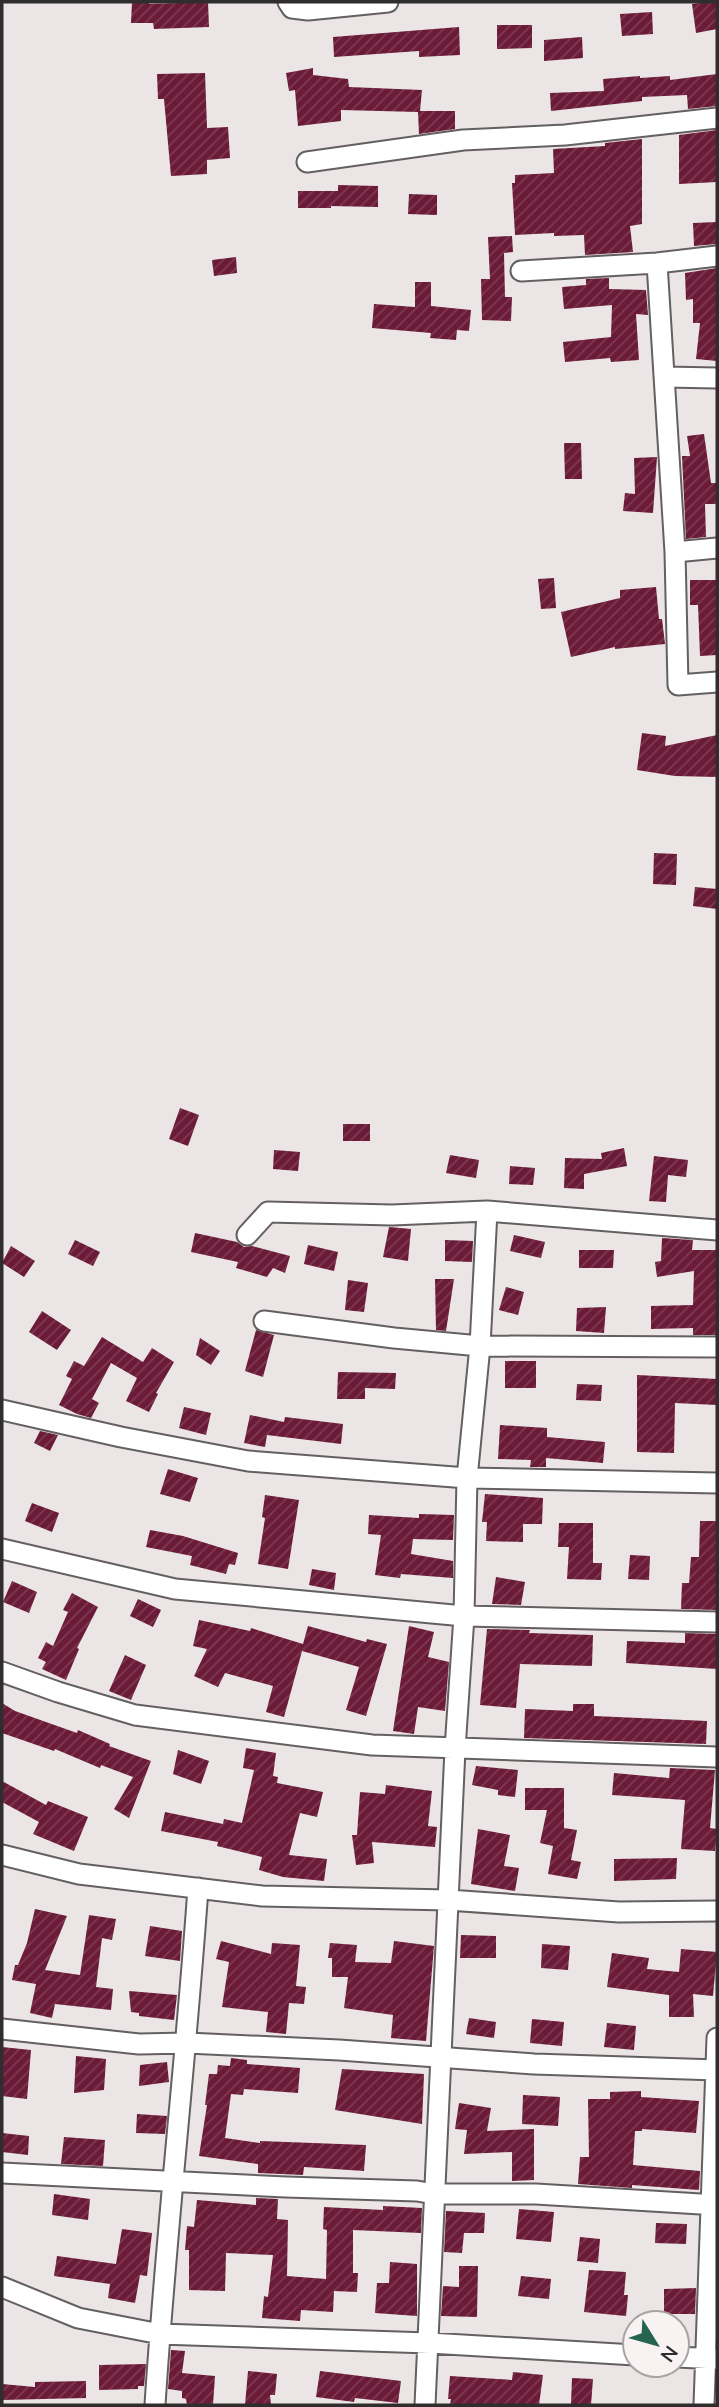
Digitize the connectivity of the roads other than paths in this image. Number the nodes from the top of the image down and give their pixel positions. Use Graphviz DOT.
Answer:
graph roads {
  1 [pos="288,2"];
  2 [pos="388,2"];
  3 [pos="717,118"];
  4 [pos="307,162"];
  5 [pos="717,256"];
  6 [pos="657,263"];
  7 [pos="521,271"];
  8 [pos="665,377"];
  9 [pos="717,378"];
  10 [pos="717,548"];
  11 [pos="675,552"];
  12 [pos="717,682"];
  13 [pos="487,1211"];
  14 [pos="717,1230"];
  15 [pos="247,1235"];
  16 [pos="264,1321"];
  17 [pos="480,1346"];
  18 [pos="717,1347"];
  19 [pos="2,1410"];
  20 [pos="467,1478"];
  21 [pos="717,1483"];
  22 [pos="2,1549"];
  23 [pos="464,1616"];
  24 [pos="717,1622"];
  25 [pos="2,1672"];
  26 [pos="455,1749"];
  27 [pos="717,1757"];
  28 [pos="2,1855"];
  29 [pos="198,1888"];
  30 [pos="449,1900"];
  31 [pos="717,1911"];
  32 [pos="2,2029"];
  33 [pos="717,2038"];
  34 [pos="187,2043"];
  35 [pos="440,2059"];
  36 [pos="717,2070"];
  37 [pos="2,2173"];
  38 [pos="172,2182"];
  39 [pos="434,2194"];
  40 [pos="714,2205"];
  41 [pos="2,2287"];
  42 [pos="160,2334"];
  43 [pos="429,2343"];
  44 [pos="621,2354"];
  45 [pos="691,2358"];
  46 [pos="711,2359"];
  47 [pos="155,2405"];
  48 [pos="425,2405"];
  49 [pos="704,2405"];
  1 -- 2 [label="street"];
  3 -- 4 [label="street"];
  5 -- 6 [label="street"];
  6 -- 7 [label="street"];
  6 -- 8 [label="street"];
  8 -- 9 [label="street"];
  8 -- 11 [label="street"];
  10 -- 11 [label="street"];
  11 -- 12 [label="street"];
  13 -- 14 [label="street"];
  13 -- 15 [label="street"];
  13 -- 17 [label="street"];
  16 -- 17 [label="street"];
  17 -- 18 [label="street"];
  17 -- 20 [label="street"];
  19 -- 20 [label="street"];
  20 -- 21 [label="street"];
  20 -- 23 [label="street"];
  22 -- 23 [label="street"];
  23 -- 24 [label="street"];
  23 -- 26 [label="street"];
  25 -- 26 [label="street"];
  26 -- 27 [label="street"];
  26 -- 30 [label="street"];
  28 -- 29 [label="street"];
  29 -- 30 [label="street"];
  29 -- 34 [label="street"];
  30 -- 31 [label="street"];
  30 -- 35 [label="street"];
  32 -- 34 [label="street"];
  33 -- 36 [label="street"];
  34 -- 35 [label="street"];
  34 -- 38 [label="street"];
  35 -- 36 [label="street"];
  35 -- 39 [label="street"];
  36 -- 40 [label="street"];
  37 -- 38 [label="street"];
  38 -- 39 [label="street"];
  38 -- 42 [label="street"];
  39 -- 40 [label="street"];
  39 -- 43 [label="street"];
  40 -- 46 [label="street"];
  41 -- 42 [label="street"];
  42 -- 43 [label="street"];
  42 -- 47 [label="street"];
  43 -- 44 [label="street"];
  43 -- 48 [label="street"];
  45 -- 46 [label="street"];
  46 -- 49 [label="street"];
}
